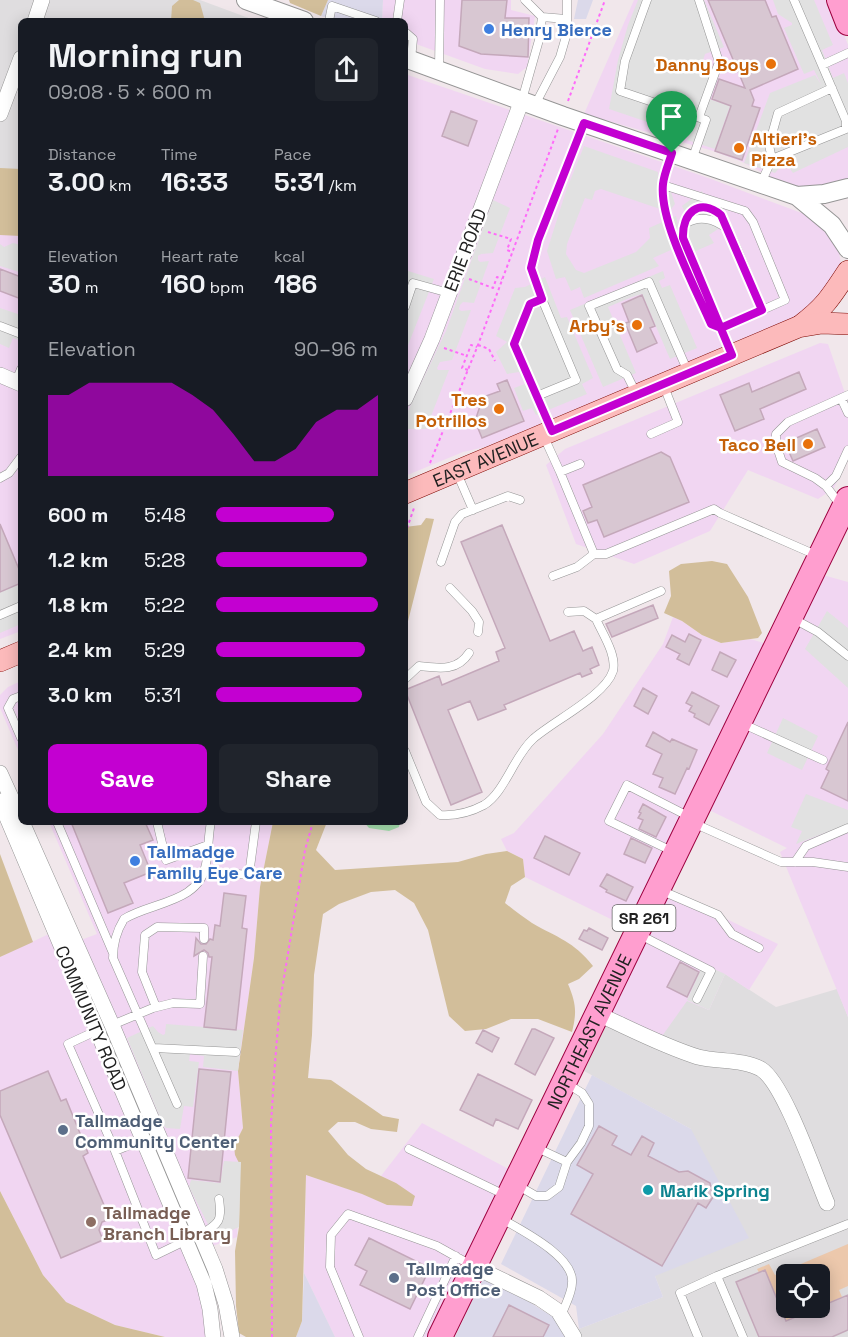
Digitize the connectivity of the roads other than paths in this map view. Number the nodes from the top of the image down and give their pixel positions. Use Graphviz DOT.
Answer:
graph roads {
  1 [pos="42,0"];
  2 [pos="246,0"];
  3 [pos="399,0"];
  4 [pos="440,0"];
  5 [pos="525,0"];
  6 [pos="567,0"];
  7 [pos="647,0"];
  8 [pos="699,0"];
  9 [pos="794,0"];
  10 [pos="334,3"];
  11 [pos="542,17"];
  12 [pos="36,18"];
  13 [pos="296,18"];
  14 [pos="330,18"];
  15 [pos="369,18"];
  16 [pos="397,18"];
  17 [pos="566,19"];
  18 [pos="408,35"];
  19 [pos="848,53"];
  20 [pos="408,59"];
  21 [pos="18,64"];
  22 [pos="822,65"];
  23 [pos="439,70"];
  24 [pos="832,88"];
  25 [pos="4,91"];
  26 [pos="528,103"];
  27 [pos="0,114"];
  28 [pos="699,117"];
  29 [pos="584,123"];
  30 [pos="672,153"];
  31 [pos="772,159"];
  32 [pos="692,160"];
  33 [pos="760,184"];
  34 [pos="663,185"];
  35 [pos="848,188"];
  36 [pos="797,196"];
  37 [pos="848,249"];
  38 [pos="848,271"];
  39 [pos="449,293"];
  40 [pos="408,298"];
  41 [pos="542,299"];
  42 [pos="762,310"];
  43 [pos="848,324"];
  44 [pos="0,326"];
  45 [pos="798,327"];
  46 [pos="721,328"];
  47 [pos="18,333"];
  48 [pos="732,355"];
  49 [pos="688,373"];
  50 [pos="0,375"];
  51 [pos="410,377"];
  52 [pos="18,378"];
  53 [pos="663,384"];
  54 [pos="637,395"];
  55 [pos="537,396"];
  56 [pos="845,397"];
  57 [pos="848,413"];
  58 [pos="548,433"];
  59 [pos="651,434"];
  60 [pos="848,450"];
  61 [pos="18,461"];
  62 [pos="580,464"];
  63 [pos="456,471"];
  64 [pos="560,472"];
  65 [pos="0,478"];
  66 [pos="826,486"];
  67 [pos="413,490"];
  68 [pos="520,500"];
  69 [pos="846,504"];
  70 [pos="472,510"];
  71 [pos="594,554"];
  72 [pos="820,557"];
  73 [pos="441,562"];
  74 [pos="553,576"];
  75 [pos="450,588"];
  76 [pos="661,591"];
  77 [pos="18,607"];
  78 [pos="568,612"];
  79 [pos="0,615"];
  80 [pos="791,617"];
  81 [pos="596,619"];
  82 [pos="478,632"];
  83 [pos="18,653"];
  84 [pos="469,653"];
  85 [pos="848,656"];
  86 [pos="0,661"];
  87 [pos="408,676"];
  88 [pos="18,697"];
  89 [pos="740,722"];
  90 [pos="18,731"];
  91 [pos="408,758"];
  92 [pos="823,760"];
  93 [pos="0,773"];
  94 [pos="0,801"];
  95 [pos="18,812"];
  96 [pos="691,822"];
  97 [pos="24,825"];
  98 [pos="58,825"];
  99 [pos="158,825"];
  100 [pos="210,825"];
  101 [pos="256,825"];
  102 [pos="848,828"];
  103 [pos="208,845"];
  104 [pos="676,853"];
  105 [pos="795,862"];
  106 [pos="848,867"];
  107 [pos="204,871"];
  108 [pos="658,889"];
  109 [pos="637,933"];
  110 [pos="204,939"];
  111 [pos="759,948"];
  112 [pos="113,954"];
  113 [pos="203,956"];
  114 [pos="697,999"];
  115 [pos="156,1007"];
  116 [pos="598,1014"];
  117 [pos="138,1015"];
  118 [pos="112,1025"];
  119 [pos="96,1031"];
  120 [pos="154,1048"];
  121 [pos="236,1052"];
  122 [pos="564,1082"];
  123 [pos="177,1104"];
  124 [pos="157,1133"];
  125 [pos="142,1140"];
  126 [pos="534,1146"];
  127 [pos="409,1149"];
  128 [pos="115,1151"];
  129 [pos="567,1162"];
  130 [pos="219,1198"];
  131 [pos="508,1199"];
  132 [pos="827,1203"];
  133 [pos="848,1224"];
  134 [pos="200,1235"];
  135 [pos="185,1241"];
  136 [pos="465,1262"];
  137 [pos="717,1276"];
  138 [pos="561,1316"];
  139 [pos="213,1337"];
  140 [pos="232,1337"];
  141 [pos="359,1337"];
  142 [pos="418,1337"];
  143 [pos="441,1337"];
  144 [pos="574,1337"];
  145 [pos="698,1337"];
  146 [pos="743,1337"];
  1 -- 12 [label="street"];
  2 -- 13 [label="street"];
  3 -- 16 [label="lane"];
  4 -- 23 [label="lane"];
  5 -- 11 [label="lane"];
  6 -- 17 [label="lane"];
  7 -- 28 [label="lane"];
  8 -- 28 [label="lane"];
  9 -- 22 [label="lane"];
  10 -- 14 [label="lane"];
  10 -- 15 [label="lane"];
  11 -- 17 [label="lane"];
  11 -- 26 [label="lane"];
  17 -- 26 [label="lane"];
  18 -- 20 [label="lane"];
  19 -- 22 [label="lane"];
  20 -- 23 [label="street"];
  21 -- 25 [label="street"];
  22 -- 24 [label="lane"];
  23 -- 26 [label="street"];
  24 -- 31 [label="lane"];
  24 -- 31 [label="lane"];
  25 -- 27 [label="street"];
  26 -- 29 [label="street"];
  26 -- 39 [label="street, ERIE ROAD"];
  28 -- 32 [label="lane"];
  29 -- 30 [label="street"];
  29 -- 41 [label="lane"];
  30 -- 32 [label="street"];
  30 -- 34 [label="lane"];
  31 -- 33 [label="lane"];
  32 -- 33 [label="street"];
  33 -- 36 [label="street"];
  34 -- 42 [label="lane"];
  34 -- 46 [label="lane"];
  35 -- 36 [label="street"];
  36 -- 37 [label="street"];
  38 -- 45 [label="main road, EAST AVENUE"];
  39 -- 40 [label="lane"];
  39 -- 51 [label="street, ERIE ROAD"];
  41 -- 55 [label="lane"];
  41 -- 55 [label="lane"];
  42 -- 46 [label="lane"];
  42 -- 46 [label="lane"];
  43 -- 45 [label="main road, EAST AVENUE"];
  44 -- 47 [label="lane"];
  45 -- 48 [label="main road, EAST AVENUE"];
  46 -- 48 [label="lane"];
  48 -- 49 [label="main road, EAST AVENUE"];
  49 -- 53 [label="main road, EAST AVENUE"];
  49 -- 54 [label="lane"];
  50 -- 52 [label="street"];
  53 -- 54 [label="main road, EAST AVENUE"];
  53 -- 59 [label="lane"];
  54 -- 58 [label="main road, EAST AVENUE"];
  55 -- 58 [label="lane"];
  56 -- 57 [label="lane"];
  56 -- 66 [label="lane"];
  58 -- 63 [label="main road, EAST AVENUE"];
  58 -- 64 [label="lane"];
  60 -- 66 [label="lane"];
  61 -- 65 [label="lane"];
  62 -- 64 [label="lane"];
  63 -- 67 [label="main road, EAST AVENUE"];
  63 -- 70 [label="lane"];
  64 -- 71 [label="lane"];
  66 -- 69 [label="lane"];
  68 -- 70 [label="lane"];
  69 -- 72 [label="main road, NORTHEAST AVENUE / SR 261"];
  70 -- 73 [label="lane"];
  71 -- 72 [label="lane"];
  71 -- 74 [label="lane"];
  72 -- 80 [label="main road, NORTHEAST AVENUE / SR 261"];
  75 -- 82 [label="lane"];
  76 -- 81 [label="lane"];
  77 -- 79 [label="lane"];
  78 -- 81 [label="lane"];
  80 -- 85 [label="lane"];
  80 -- 89 [label="main road, NORTHEAST AVENUE / SR 261"];
  81 -- 91 [label="lane"];
  83 -- 86 [label="main road"];
  84 -- 87 [label="lane"];
  88 -- 90 [label="lane"];
  89 -- 92 [label="lane"];
  89 -- 96 [label="main road, NORTHEAST AVENUE / SR 261"];
  93 -- 95 [label="street, COMMUNITY ROAD"];
  94 -- 119 [label="street, COMMUNITY ROAD"];
  96 -- 104 [label="main road, NORTHEAST AVENUE / SR 261"];
  96 -- 104 [label="lane"];
  96 -- 105 [label="lane"];
  97 -- 118 [label="street, COMMUNITY ROAD"];
  98 -- 112 [label="lane"];
  99 -- 103 [label="lane"];
  100 -- 103 [label="lane"];
  101 -- 107 [label="lane"];
  102 -- 105 [label="lane"];
  103 -- 107 [label="lane"];
  104 -- 108 [label="main road, NORTHEAST AVENUE / SR 261"];
  105 -- 106 [label="lane"];
  107 -- 112 [label="lane"];
  108 -- 109 [label="main road, NORTHEAST AVENUE / SR 261"];
  108 -- 111 [label="lane"];
  109 -- 114 [label="lane"];
  109 -- 116 [label="main road, NORTHEAST AVENUE / SR 261"];
  110 -- 115 [label="lane"];
  112 -- 117 [label="lane"];
  113 -- 115 [label="lane"];
  115 -- 117 [label="lane"];
  116 -- 122 [label="main road, NORTHEAST AVENUE / SR 261"];
  116 -- 132 [label="street"];
  117 -- 118 [label="lane"];
  117 -- 120 [label="lane"];
  118 -- 119 [label="street"];
  118 -- 124 [label="street, COMMUNITY ROAD"];
  119 -- 125 [label="street, COMMUNITY ROAD"];
  119 -- 128 [label="lane"];
  120 -- 121 [label="lane"];
  120 -- 123 [label="lane"];
  122 -- 126 [label="main road, NORTHEAST AVENUE / SR 261"];
  122 -- 129 [label="lane"];
  124 -- 125 [label="lane"];
  124 -- 134 [label="street, COMMUNITY ROAD"];
  125 -- 128 [label="lane"];
  125 -- 135 [label="street, COMMUNITY ROAD"];
  126 -- 129 [label="lane"];
  126 -- 131 [label="main road, NORTHEAST AVENUE / SR 261"];
  127 -- 131 [label="lane"];
  128 -- 135 [label="lane"];
  129 -- 131 [label="lane"];
  130 -- 134 [label="lane"];
  131 -- 136 [label="main road, NORTHEAST AVENUE / SR 261"];
  131 -- 138 [label="lane"];
  133 -- 137 [label="lane"];
  134 -- 135 [label="street"];
  134 -- 140 [label="street, COMMUNITY ROAD"];
  135 -- 139 [label="street, COMMUNITY ROAD"];
  136 -- 138 [label="street"];
  136 -- 141 [label="lane"];
  136 -- 142 [label="lane"];
  136 -- 143 [label="main road, NORTHEAST AVENUE / SR 261"];
  137 -- 145 [label="lane"];
  137 -- 146 [label="lane"];
  138 -- 144 [label="street"];
}
